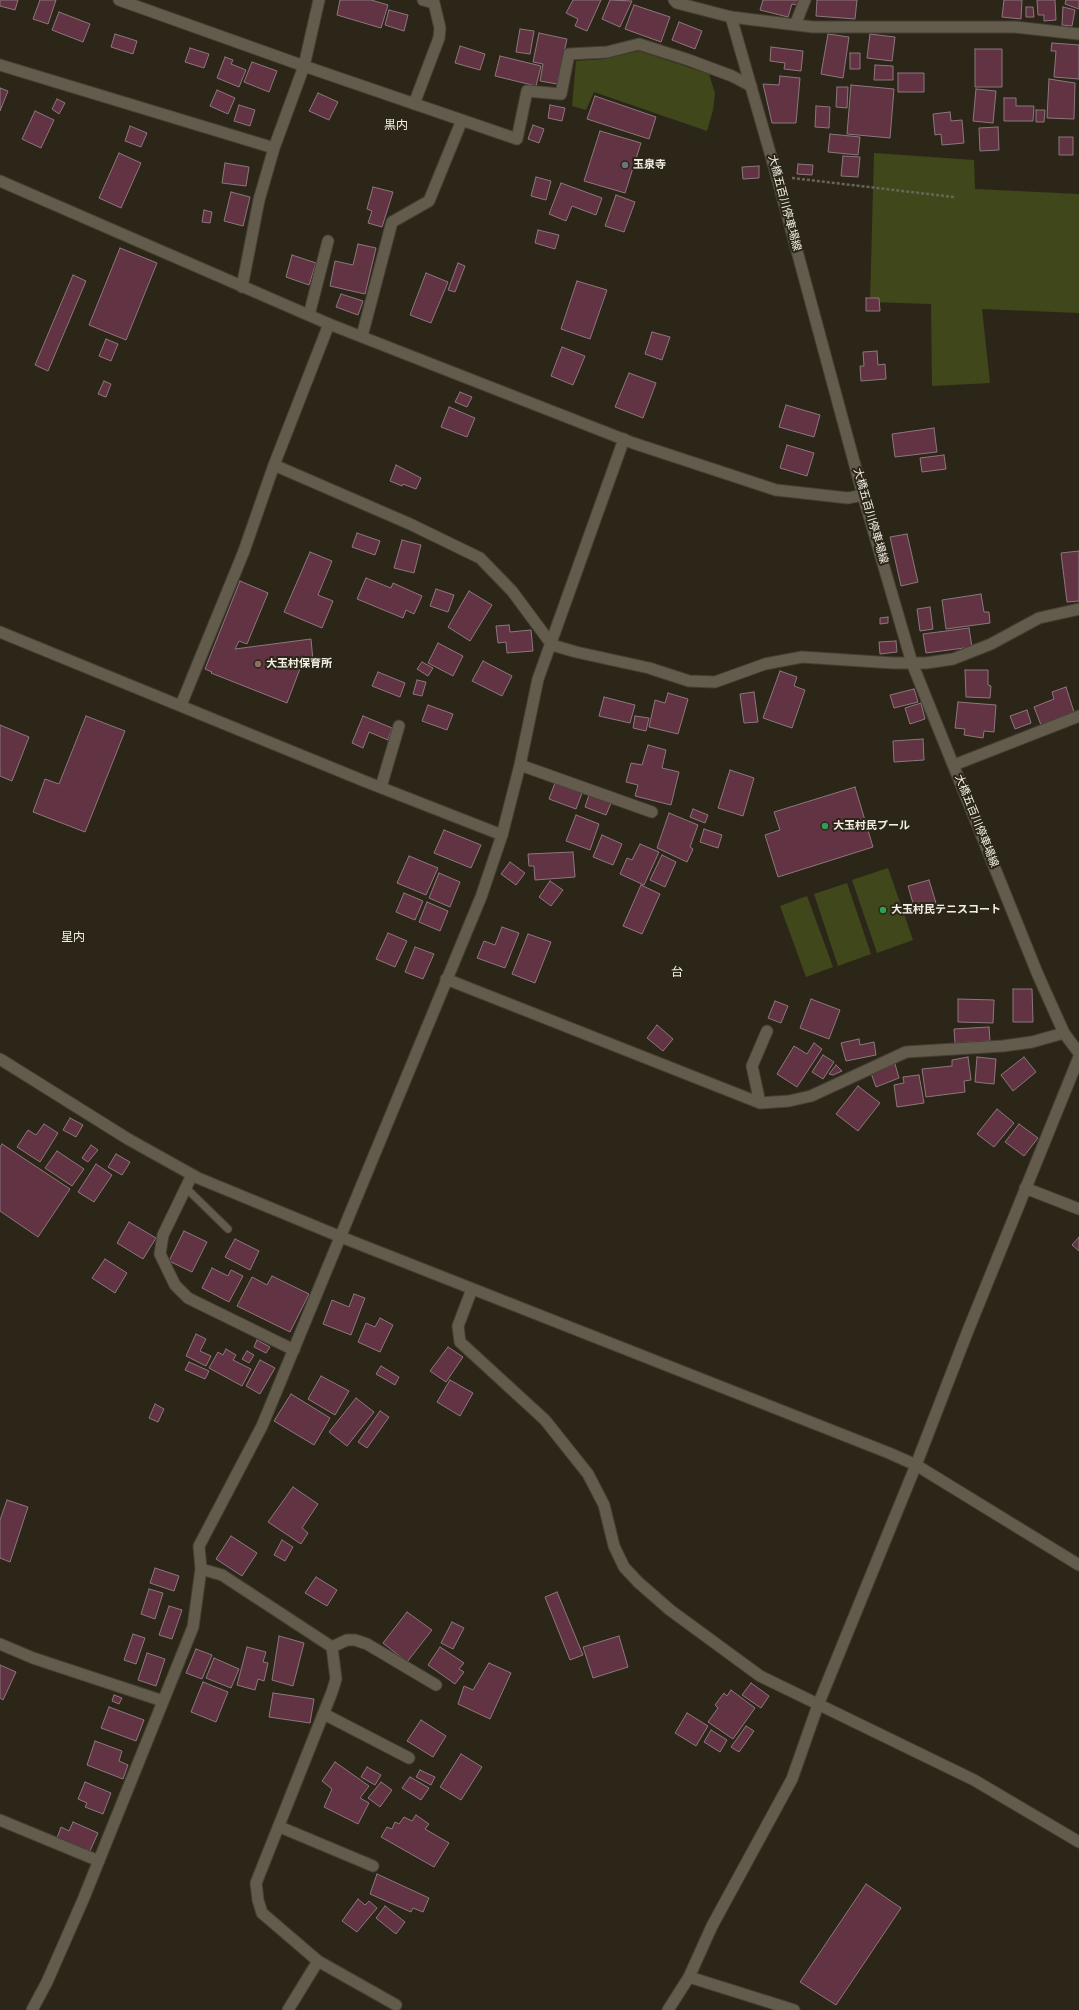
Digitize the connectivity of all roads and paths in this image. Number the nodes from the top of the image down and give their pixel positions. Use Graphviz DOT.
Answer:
graph roads {
  1 [pos="119,0"];
  2 [pos="319,0"];
  3 [pos="423,0"];
  4 [pos="674,0"];
  5 [pos="805,0"];
  6 [pos="731,17"];
  7 [pos="795,25"];
  8 [pos="1079,34"];
  9 [pos="0,65"];
  10 [pos="304,66"];
  11 [pos="751,86"];
  12 [pos="414,104"];
  13 [pos="462,120"];
  14 [pos="274,148"];
  15 [pos="777,177"];
  16 [pos="0,181"];
  17 [pos="954,197"];
  18 [pos="328,241"];
  19 [pos="242,287"];
  20 [pos="309,315"];
  21 [pos="329,324"];
  22 [pos="362,336"];
  23 [pos="624,439"];
  24 [pos="274,465"];
  25 [pos="863,495"];
  26 [pos="1079,609"];
  27 [pos="0,632"];
  28 [pos="552,645"];
  29 [pos="912,663"];
  30 [pos="181,705"];
  31 [pos="1079,716"];
  32 [pos="399,726"];
  33 [pos="520,765"];
  34 [pos="954,765"];
  35 [pos="381,787"];
  36 [pos="652,812"];
  37 [pos="502,835"];
  38 [pos="446,979"];
  39 [pos="768,1031"];
  40 [pos="1064,1033"];
  41 [pos="1079,1053"];
  42 [pos="1079,1057"];
  43 [pos="0,1059"];
  44 [pos="760,1103"];
  45 [pos="192,1176"];
  46 [pos="186,1188"];
  47 [pos="1025,1188"];
  48 [pos="1079,1210"];
  49 [pos="228,1229"];
  50 [pos="341,1237"];
  51 [pos="472,1288"];
  52 [pos="294,1350"];
  53 [pos="916,1466"];
  54 [pos="1079,1564"];
  55 [pos="201,1569"];
  56 [pos="0,1644"];
  57 [pos="332,1647"];
  58 [pos="436,1685"];
  59 [pos="163,1701"];
  60 [pos="818,1705"];
  61 [pos="324,1714"];
  62 [pos="409,1758"];
  63 [pos="0,1820"];
  64 [pos="280,1827"];
  65 [pos="1079,1842"];
  66 [pos="99,1861"];
  67 [pos="373,1866"];
  68 [pos="318,1961"];
  69 [pos="689,1977"];
  70 [pos="396,2005"];
  71 [pos="32,2010"];
  72 [pos="288,2010"];
  73 [pos="668,2010"];
  74 [pos="794,2010"];
  1 -- 10 [label="street"];
  2 -- 10 [label="street"];
  3 -- 12 [label="street"];
  4 -- 6 [label="street"];
  5 -- 7 [label="street"];
  6 -- 7 [label="street"];
  6 -- 11 [label="street, 大橋五百川停車場線"];
  7 -- 8 [label="street"];
  9 -- 14 [label="street"];
  10 -- 12 [label="street"];
  10 -- 14 [label="street"];
  11 -- 13 [label="street"];
  11 -- 15 [label="street, 大橋五百川停車場線"];
  12 -- 13 [label="street"];
  13 -- 22 [label="street"];
  14 -- 19 [label="street"];
  15 -- 17 [label="path"];
  15 -- 25 [label="street, 大橋五百川停車場線"];
  16 -- 19 [label="street"];
  18 -- 20 [label="street"];
  19 -- 20 [label="street"];
  20 -- 21 [label="street"];
  21 -- 22 [label="street"];
  21 -- 24 [label="street"];
  22 -- 23 [label="street"];
  23 -- 25 [label="street"];
  23 -- 28 [label="street"];
  24 -- 28 [label="street"];
  24 -- 30 [label="street"];
  25 -- 29 [label="street, 大橋五百川停車場線"];
  26 -- 29 [label="street"];
  27 -- 30 [label="street"];
  28 -- 29 [label="street"];
  28 -- 33 [label="street"];
  29 -- 34 [label="street, 大橋五百川停車場線"];
  30 -- 35 [label="street"];
  31 -- 34 [label="street"];
  32 -- 35 [label="street"];
  33 -- 36 [label="street"];
  33 -- 37 [label="street"];
  34 -- 40 [label="street, 大橋五百川停車場線"];
  35 -- 37 [label="street"];
  37 -- 38 [label="street"];
  38 -- 44 [label="street"];
  38 -- 50 [label="street"];
  39 -- 44 [label="street"];
  40 -- 41 [label="street, 大橋五百川停車場線"];
  40 -- 44 [label="street"];
  42 -- 47 [label="street"];
  43 -- 45 [label="street"];
  45 -- 46 [label="street"];
  45 -- 50 [label="street"];
  46 -- 49 [label="lane"];
  46 -- 52 [label="street"];
  47 -- 48 [label="street"];
  47 -- 53 [label="street"];
  50 -- 51 [label="street"];
  50 -- 52 [label="street"];
  51 -- 53 [label="street"];
  51 -- 60 [label="street"];
  52 -- 55 [label="street"];
  53 -- 54 [label="street"];
  53 -- 60 [label="street"];
  55 -- 57 [label="street"];
  55 -- 59 [label="street"];
  56 -- 59 [label="street"];
  57 -- 58 [label="street"];
  57 -- 61 [label="street"];
  59 -- 66 [label="street"];
  60 -- 65 [label="street"];
  60 -- 69 [label="street"];
  61 -- 62 [label="street"];
  61 -- 64 [label="street"];
  63 -- 66 [label="street"];
  64 -- 67 [label="street"];
  64 -- 68 [label="street"];
  66 -- 71 [label="street"];
  68 -- 70 [label="street"];
  68 -- 72 [label="street"];
  69 -- 73 [label="street"];
  69 -- 74 [label="street"];
}
